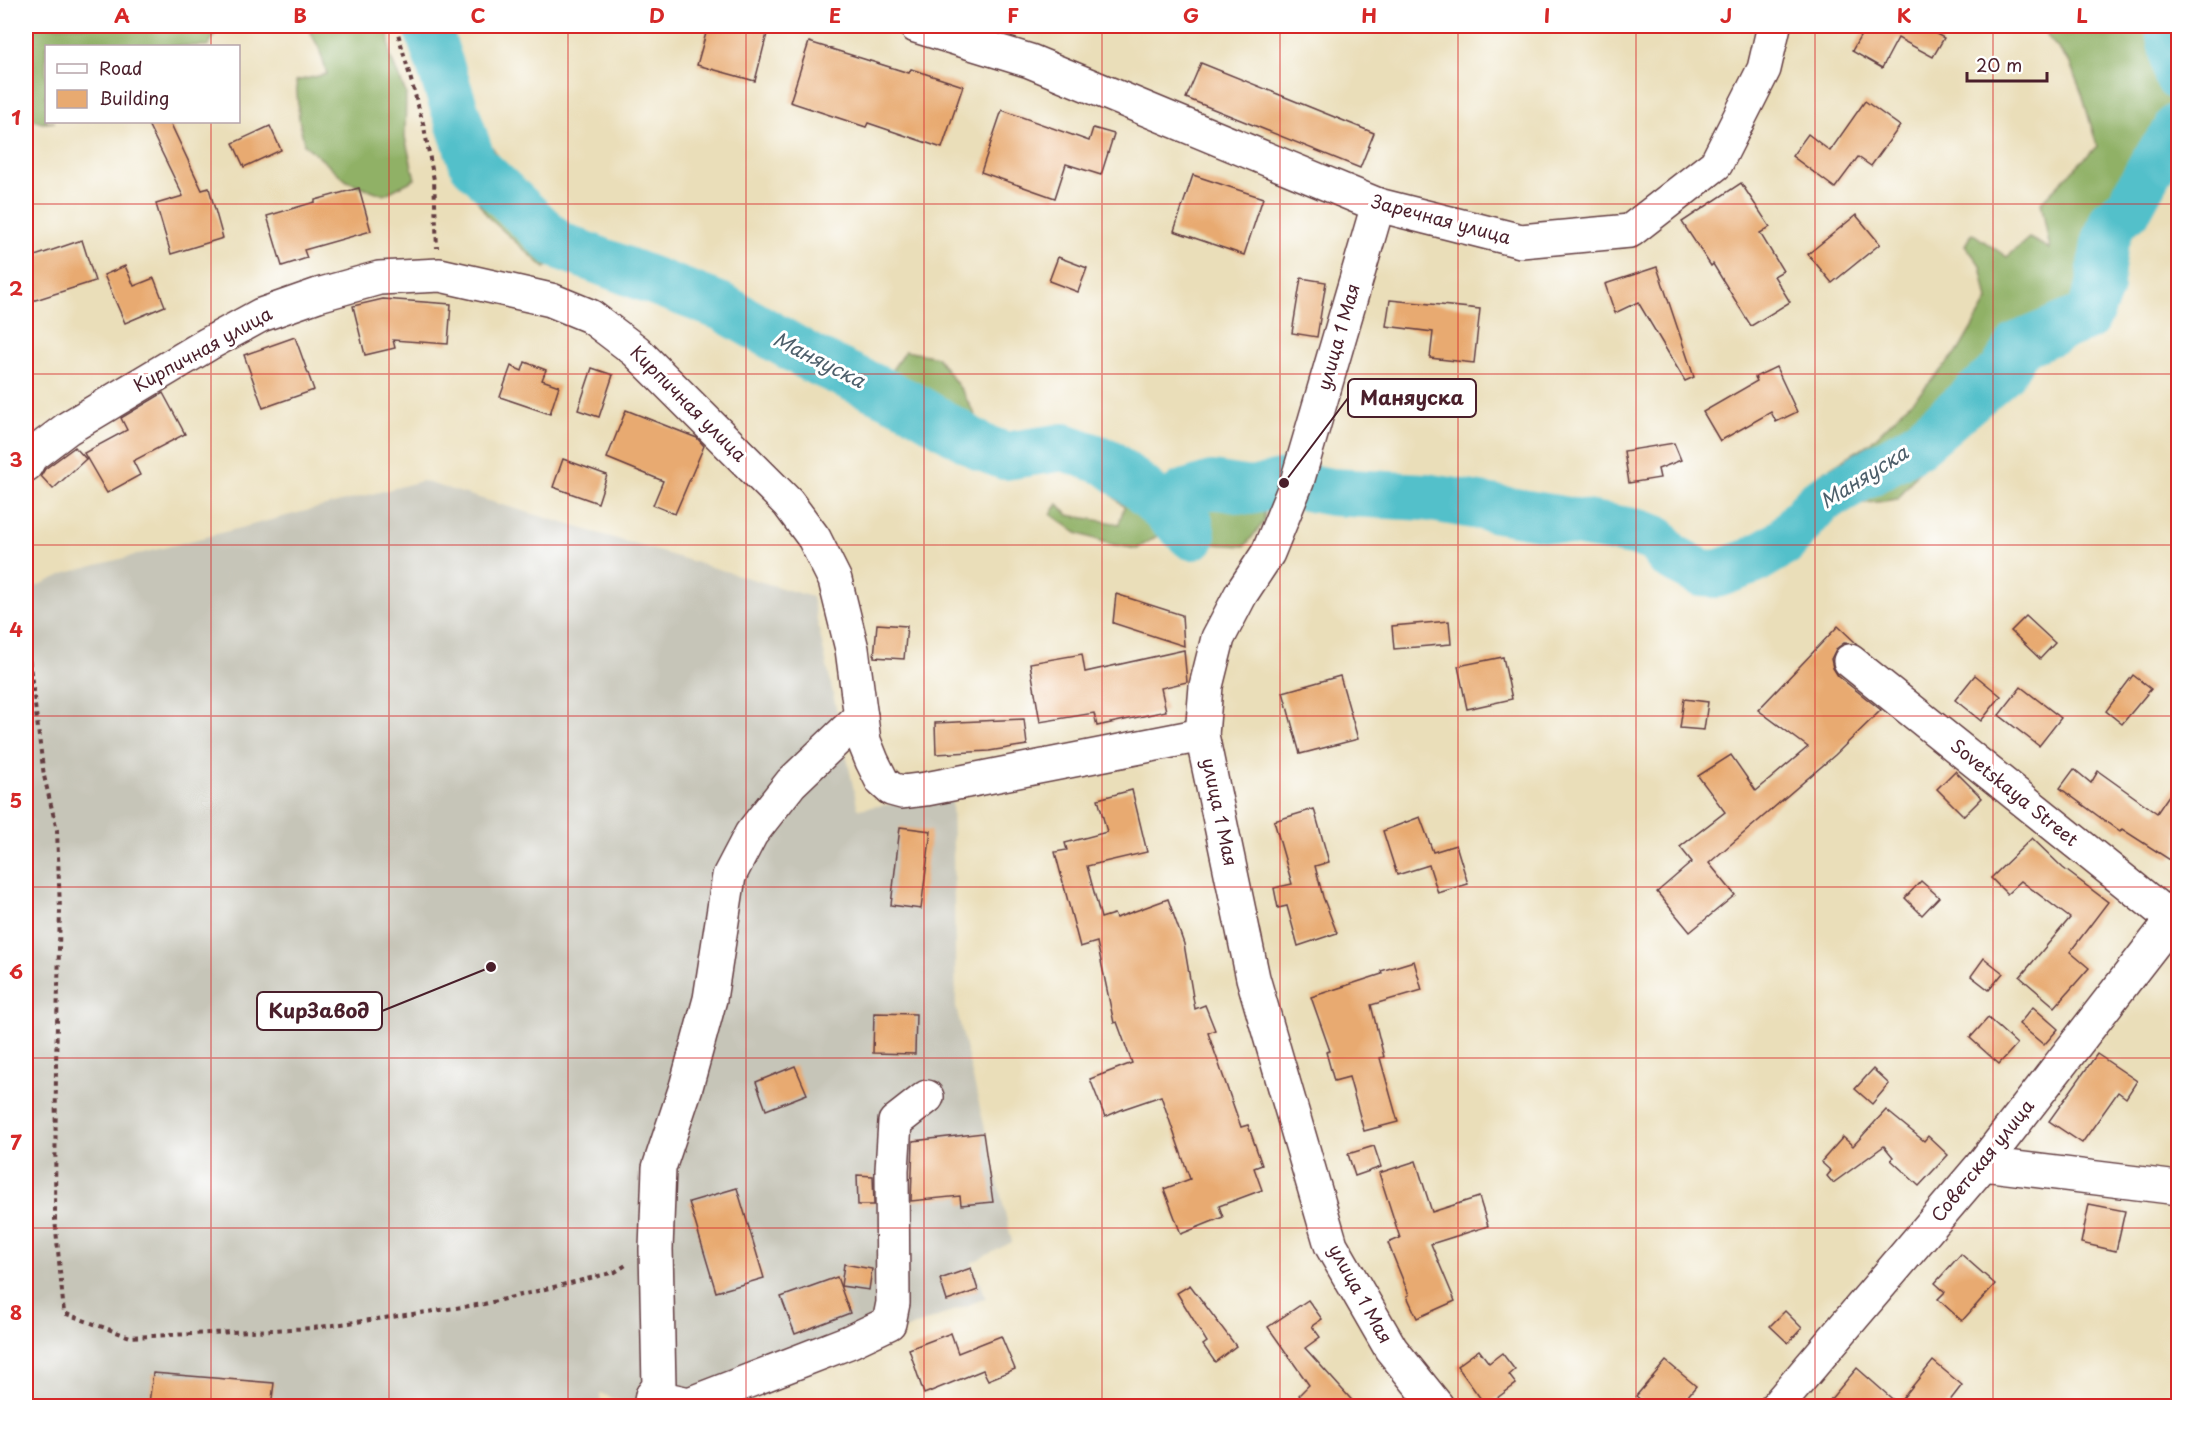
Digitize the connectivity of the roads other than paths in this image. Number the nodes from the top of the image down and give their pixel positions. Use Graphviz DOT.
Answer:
graph roads {
  1 [pos="916,26"];
  2 [pos="1774,26"];
  3 [pos="1378,205"];
  4 [pos="26,465"];
  5 [pos="1850,661"];
  6 [pos="861,716"];
  7 [pos="1202,735"];
  8 [pos="2176,917"];
  9 [pos="927,1097"];
  10 [pos="1983,1164"];
  11 [pos="2178,1188"];
  12 [pos="651,1401"];
  13 [pos="1437,1407"];
  14 [pos="1777,1407"];
  1 -- 3 [label="street, Заречная улица"];
  2 -- 3 [label="street, Заречная улица"];
  3 -- 7 [label="street, улица 1 Мая"];
  4 -- 6 [label="street, Кирпичная улица"];
  5 -- 8 [label="street, Sovetskaya Street"];
  6 -- 7 [label="street, Кирпичная улица"];
  6 -- 12 [label="street"];
  7 -- 13 [label="street, улица 1 Мая"];
  8 -- 10 [label="street, Советская улица"];
  9 -- 12 [label="street"];
  10 -- 11 [label="street"];
  10 -- 14 [label="street, Советская улица"];
}
